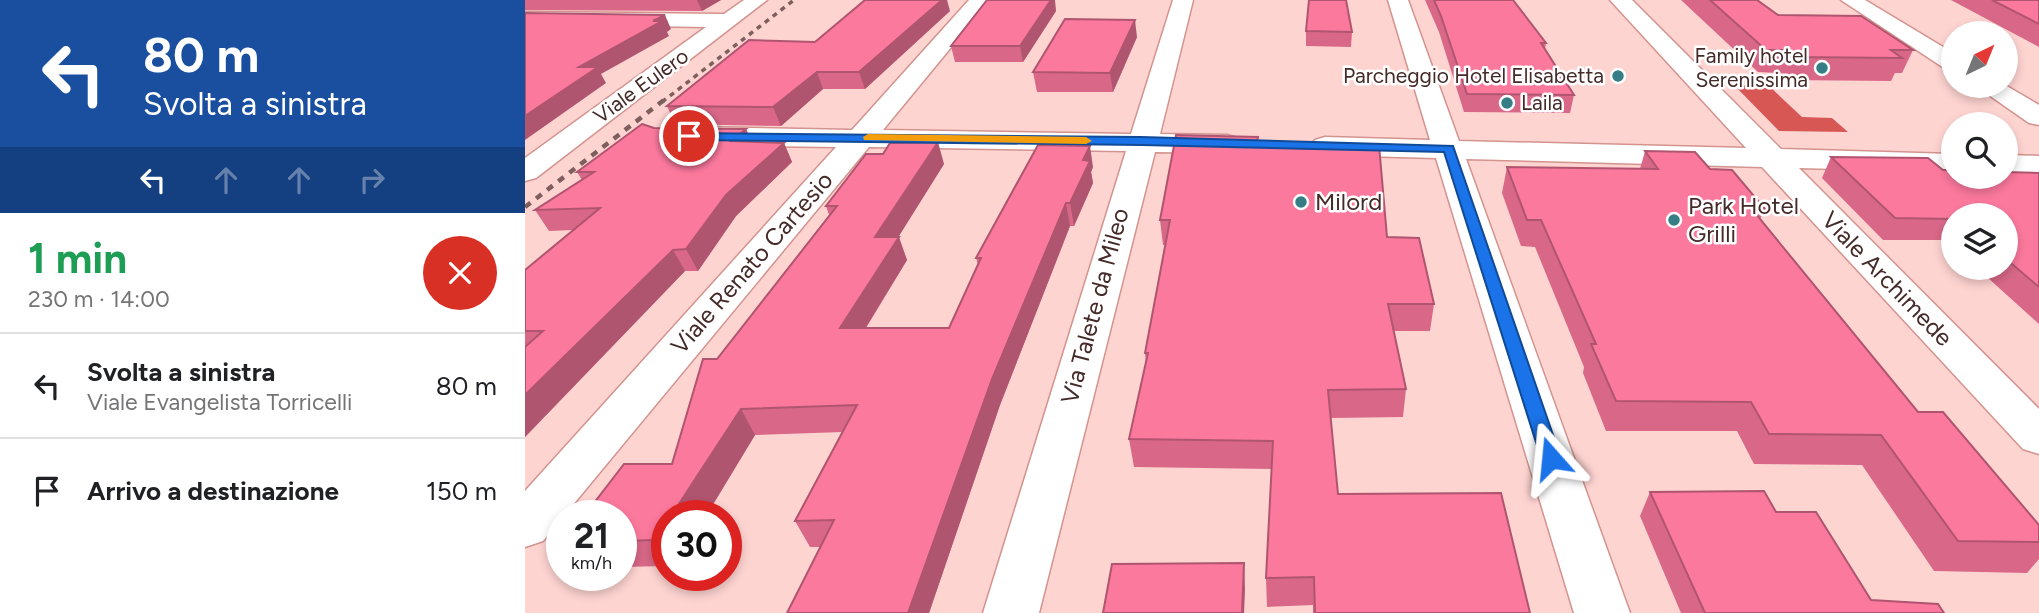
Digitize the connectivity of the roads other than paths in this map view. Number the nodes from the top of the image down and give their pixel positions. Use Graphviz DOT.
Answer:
graph roads {
  1 [pos="757,0"];
  2 [pos="980,0"];
  3 [pos="1183,0"];
  4 [pos="1398,0"];
  5 [pos="1620,0"];
  6 [pos="1851,0"];
  7 [pos="525,18"];
  8 [pos="729,21"];
  9 [pos="1941,56"];
  10 [pos="2008,98"];
  11 [pos="2039,117"];
  12 [pos="677,136"];
  13 [pos="860,137"];
  14 [pos="525,141"];
  15 [pos="1141,141"];
  16 [pos="565,142"];
  17 [pos="1257,144"];
  18 [pos="1298,145"];
  19 [pos="1449,149"];
  20 [pos="1771,158"];
  21 [pos="1941,163"];
  22 [pos="2018,164"];
  23 [pos="2039,165"];
  24 [pos="525,172"];
  25 [pos="2039,437"];
  26 [pos="525,526"];
  27 [pos="1011,613"];
  28 [pos="1602,613"];
  1 -- 8 [label="street, Viale Eulero"];
  2 -- 13 [label="street, Viale Renato Cartesio"];
  3 -- 15 [label="street, Via Talete da Mileo"];
  4 -- 19 [label="street"];
  5 -- 20 [label="street, Viale Archimede"];
  6 -- 9 [label="street"];
  7 -- 8 [label="street"];
  8 -- 16 [label="street, Viale Eulero"];
  10 -- 11 [label="street"];
  12 -- 13 [label="street"];
  13 -- 15 [label="street"];
  13 -- 26 [label="street, Viale Renato Cartesio"];
  14 -- 16 [label="street"];
  15 -- 17 [label="street"];
  15 -- 27 [label="street, Via Talete da Mileo"];
  16 -- 24 [label="street, Viale Eulero"];
  18 -- 19 [label="street"];
  19 -- 20 [label="street"];
  19 -- 28 [label="street"];
  20 -- 21 [label="street"];
  20 -- 25 [label="street, Viale Archimede"];
  22 -- 23 [label="street"];
}
